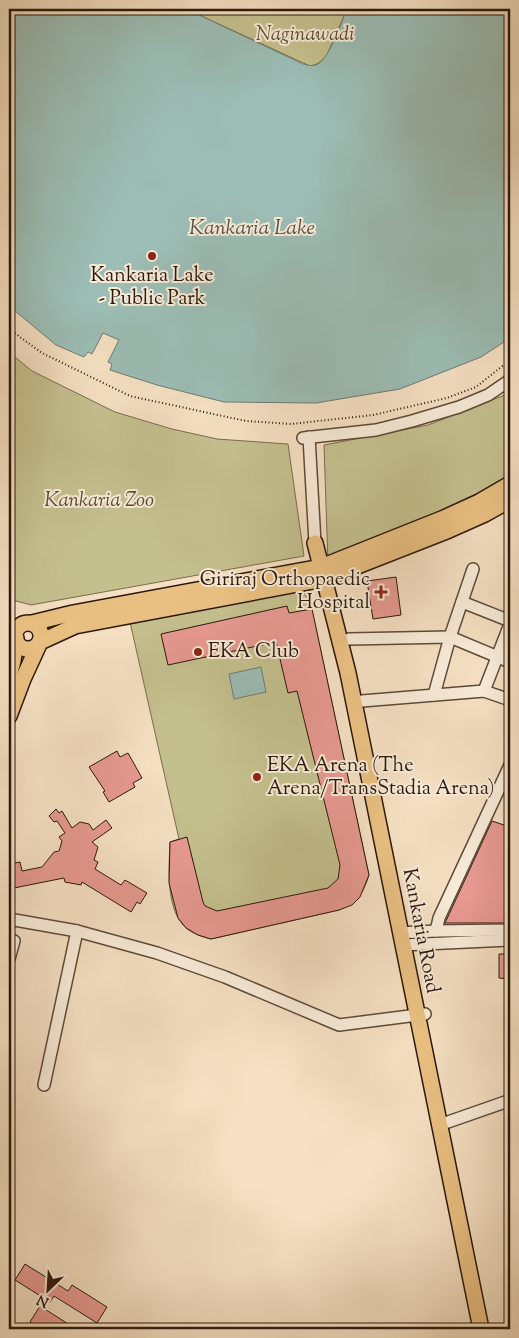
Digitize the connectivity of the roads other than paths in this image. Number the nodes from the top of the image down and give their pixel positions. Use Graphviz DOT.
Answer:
graph roads {
  1 [pos="510,380"];
  2 [pos="510,484"];
  3 [pos="510,500"];
  4 [pos="315,543"];
  5 [pos="473,570"];
  6 [pos="326,572"];
  7 [pos="462,602"];
  8 [pos="9,618"];
  9 [pos="29,623"];
  10 [pos="510,623"];
  11 [pos="12,636"];
  12 [pos="450,637"];
  13 [pos="349,639"];
  14 [pos="40,642"];
  15 [pos="498,657"];
  16 [pos="510,662"];
  17 [pos="9,676"];
  18 [pos="484,691"];
  19 [pos="434,695"];
  20 [pos="510,700"];
  21 [pos="362,702"];
  22 [pos="9,716"];
  23 [pos="510,765"];
  24 [pos="14,920"];
  25 [pos="510,930"];
  26 [pos="77,931"];
  27 [pos="436,931"];
  28 [pos="406,939"];
  29 [pos="12,940"];
  30 [pos="510,940"];
  31 [pos="9,958"];
  32 [pos="421,1014"];
  33 [pos="44,1085"];
  34 [pos="510,1102"];
  35 [pos="448,1122"];
  36 [pos="481,1329"];
  37 [pos="490,1329"];
  1 -- 4 [label="street"];
  2 -- 6 [label="main road"];
  3 -- 6 [label="main road"];
  4 -- 6 [label="main road, Kankaria Road"];
  5 -- 7 [label="street"];
  6 -- 9 [label="main road"];
  6 -- 13 [label="main road"];
  6 -- 14 [label="main road"];
  6 -- 28 [label="main road, Kankaria Road"];
  7 -- 10 [label="street"];
  7 -- 12 [label="street"];
  8 -- 9 [label="main road"];
  9 -- 11 [label="main road"];
  9 -- 14 [label="main road"];
  10 -- 15 [label="street"];
  11 -- 14 [label="main road"];
  11 -- 17 [label="main road"];
  12 -- 13 [label="street"];
  12 -- 15 [label="street"];
  12 -- 19 [label="street"];
  13 -- 21 [label="main road"];
  14 -- 22 [label="main road"];
  15 -- 16 [label="street"];
  15 -- 18 [label="street"];
  18 -- 19 [label="street"];
  18 -- 20 [label="street"];
  19 -- 21 [label="street"];
  21 -- 28 [label="main road"];
  23 -- 27 [label="street"];
  24 -- 26 [label="street"];
  24 -- 29 [label="street"];
  25 -- 27 [label="street"];
  26 -- 32 [label="street"];
  26 -- 33 [label="street"];
  27 -- 28 [label="street"];
  28 -- 30 [label="street"];
  28 -- 32 [label="main road"];
  29 -- 31 [label="street"];
  32 -- 35 [label="main road"];
  32 -- 36 [label="main road, Kankaria Road"];
  34 -- 35 [label="street"];
  35 -- 37 [label="main road"];
}
